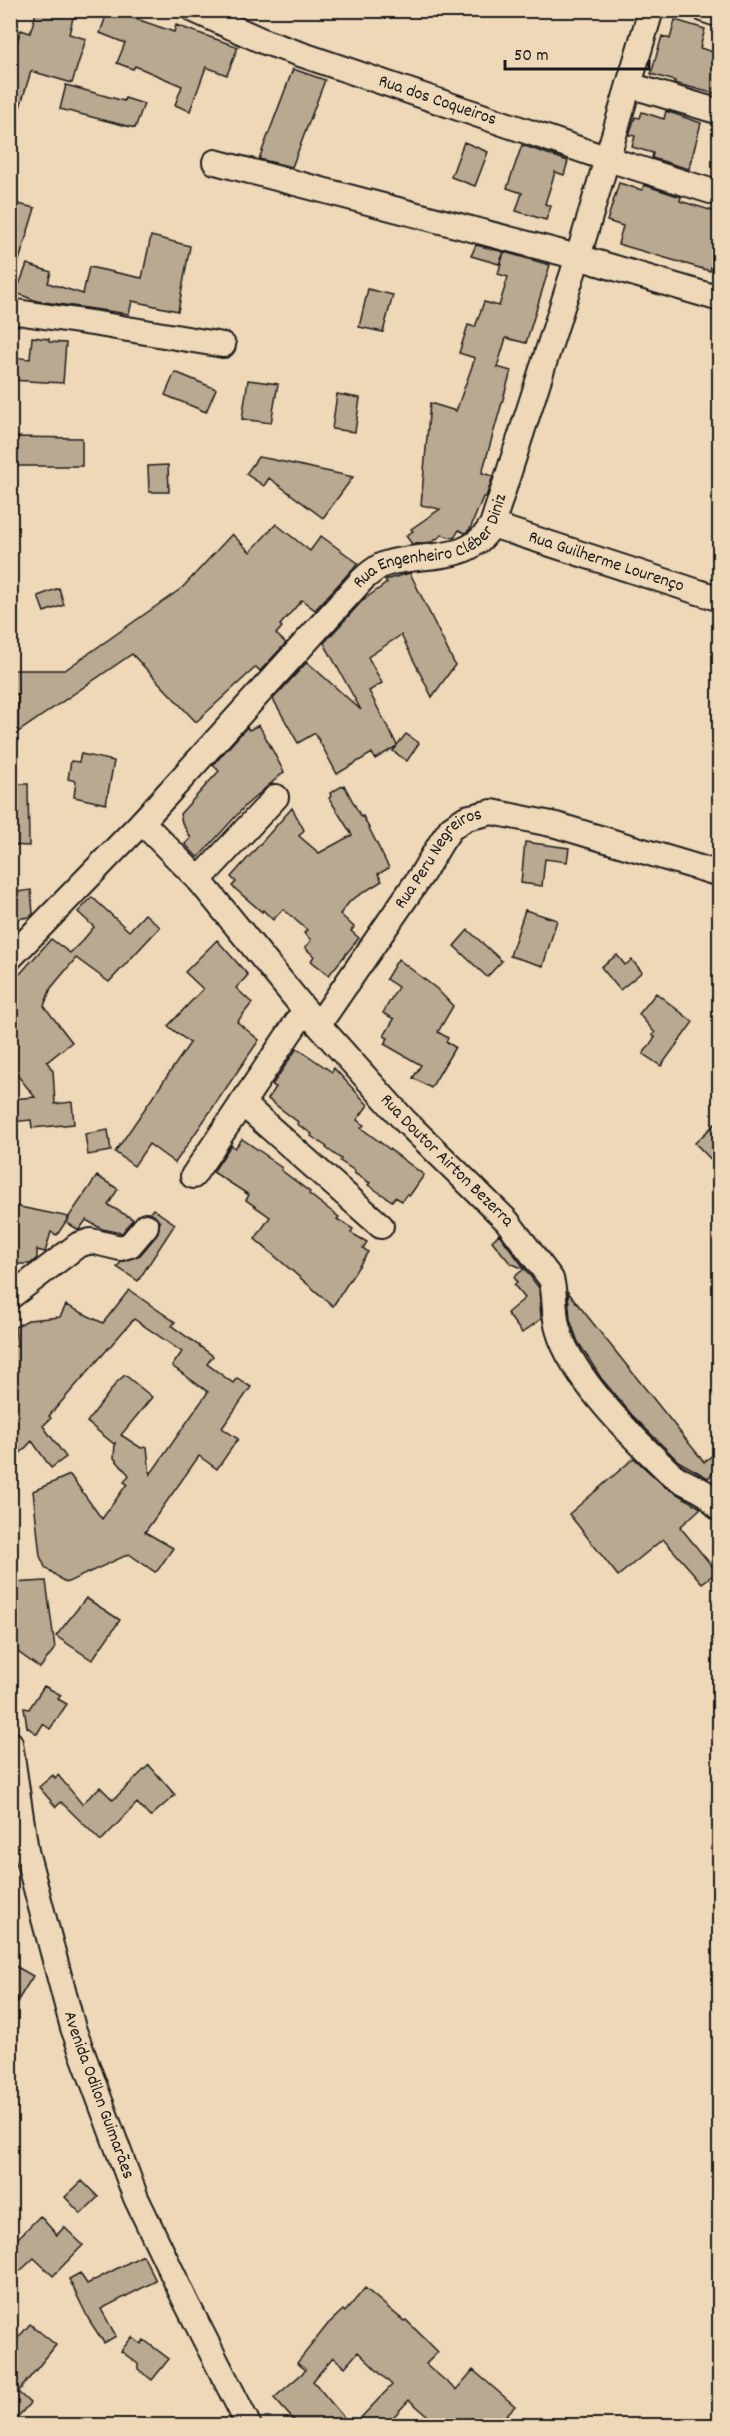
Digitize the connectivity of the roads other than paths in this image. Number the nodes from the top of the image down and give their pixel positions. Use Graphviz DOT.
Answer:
graph roads {
  1 [pos="194,10"];
  2 [pos="651,10"];
  3 [pos="705,10"];
  4 [pos="720,15"];
  5 [pos="629,85"];
  6 [pos="720,112"];
  7 [pos="608,159"];
  8 [pos="215,162"];
  9 [pos="720,194"];
  10 [pos="578,257"];
  11 [pos="720,299"];
  12 [pos="10,311"];
  13 [pos="223,345"];
  14 [pos="492,525"];
  15 [pos="720,599"];
  16 [pos="276,797"];
  17 [pos="142,822"];
  18 [pos="720,874"];
  19 [pos="199,880"];
  20 [pos="10,958"];
  21 [pos="312,1017"];
  22 [pos="242,1103"];
  23 [pos="193,1176"];
  24 [pos="146,1226"];
  25 [pos="381,1226"];
  26 [pos="10,1298"];
  27 [pos="716,1496"];
  28 [pos="10,1743"];
  29 [pos="18,1859"];
  30 [pos="249,2426"];
  1 -- 7 [label="street, Rua dos Coqueiros"];
  2 -- 5 [label="street, Rua Engenheiro Cléber Diniz"];
  3 -- 4 [label="street"];
  5 -- 6 [label="street"];
  5 -- 7 [label="street, Rua Engenheiro Cléber Diniz"];
  7 -- 9 [label="street, Rua dos Coqueiros"];
  7 -- 10 [label="street, Rua Engenheiro Cléber Diniz"];
  8 -- 10 [label="street"];
  10 -- 11 [label="street"];
  10 -- 14 [label="street, Rua Engenheiro Cléber Diniz"];
  12 -- 13 [label="street"];
  14 -- 15 [label="street, Rua Guilherme Lourenço"];
  14 -- 17 [label="street, Rua Engenheiro Cléber Diniz"];
  16 -- 19 [label="street"];
  17 -- 19 [label="street, Rua Doutor Airton Bezerra"];
  17 -- 20 [label="street, Rua Engenheiro Cléber Diniz"];
  18 -- 21 [label="street, Rua Peru Negreiros"];
  19 -- 21 [label="street, Rua Doutor Airton Bezerra"];
  21 -- 22 [label="street, Rua Peru Negreiros"];
  21 -- 27 [label="street, Rua Doutor Airton Bezerra"];
  22 -- 23 [label="street, Rua Peru Negreiros"];
  22 -- 25 [label="street"];
  24 -- 26 [label="street"];
  28 -- 29 [label="street, Avenida Odilon Guimarães"];
  29 -- 30 [label="street, Avenida Odilon Guimarães"];
}
